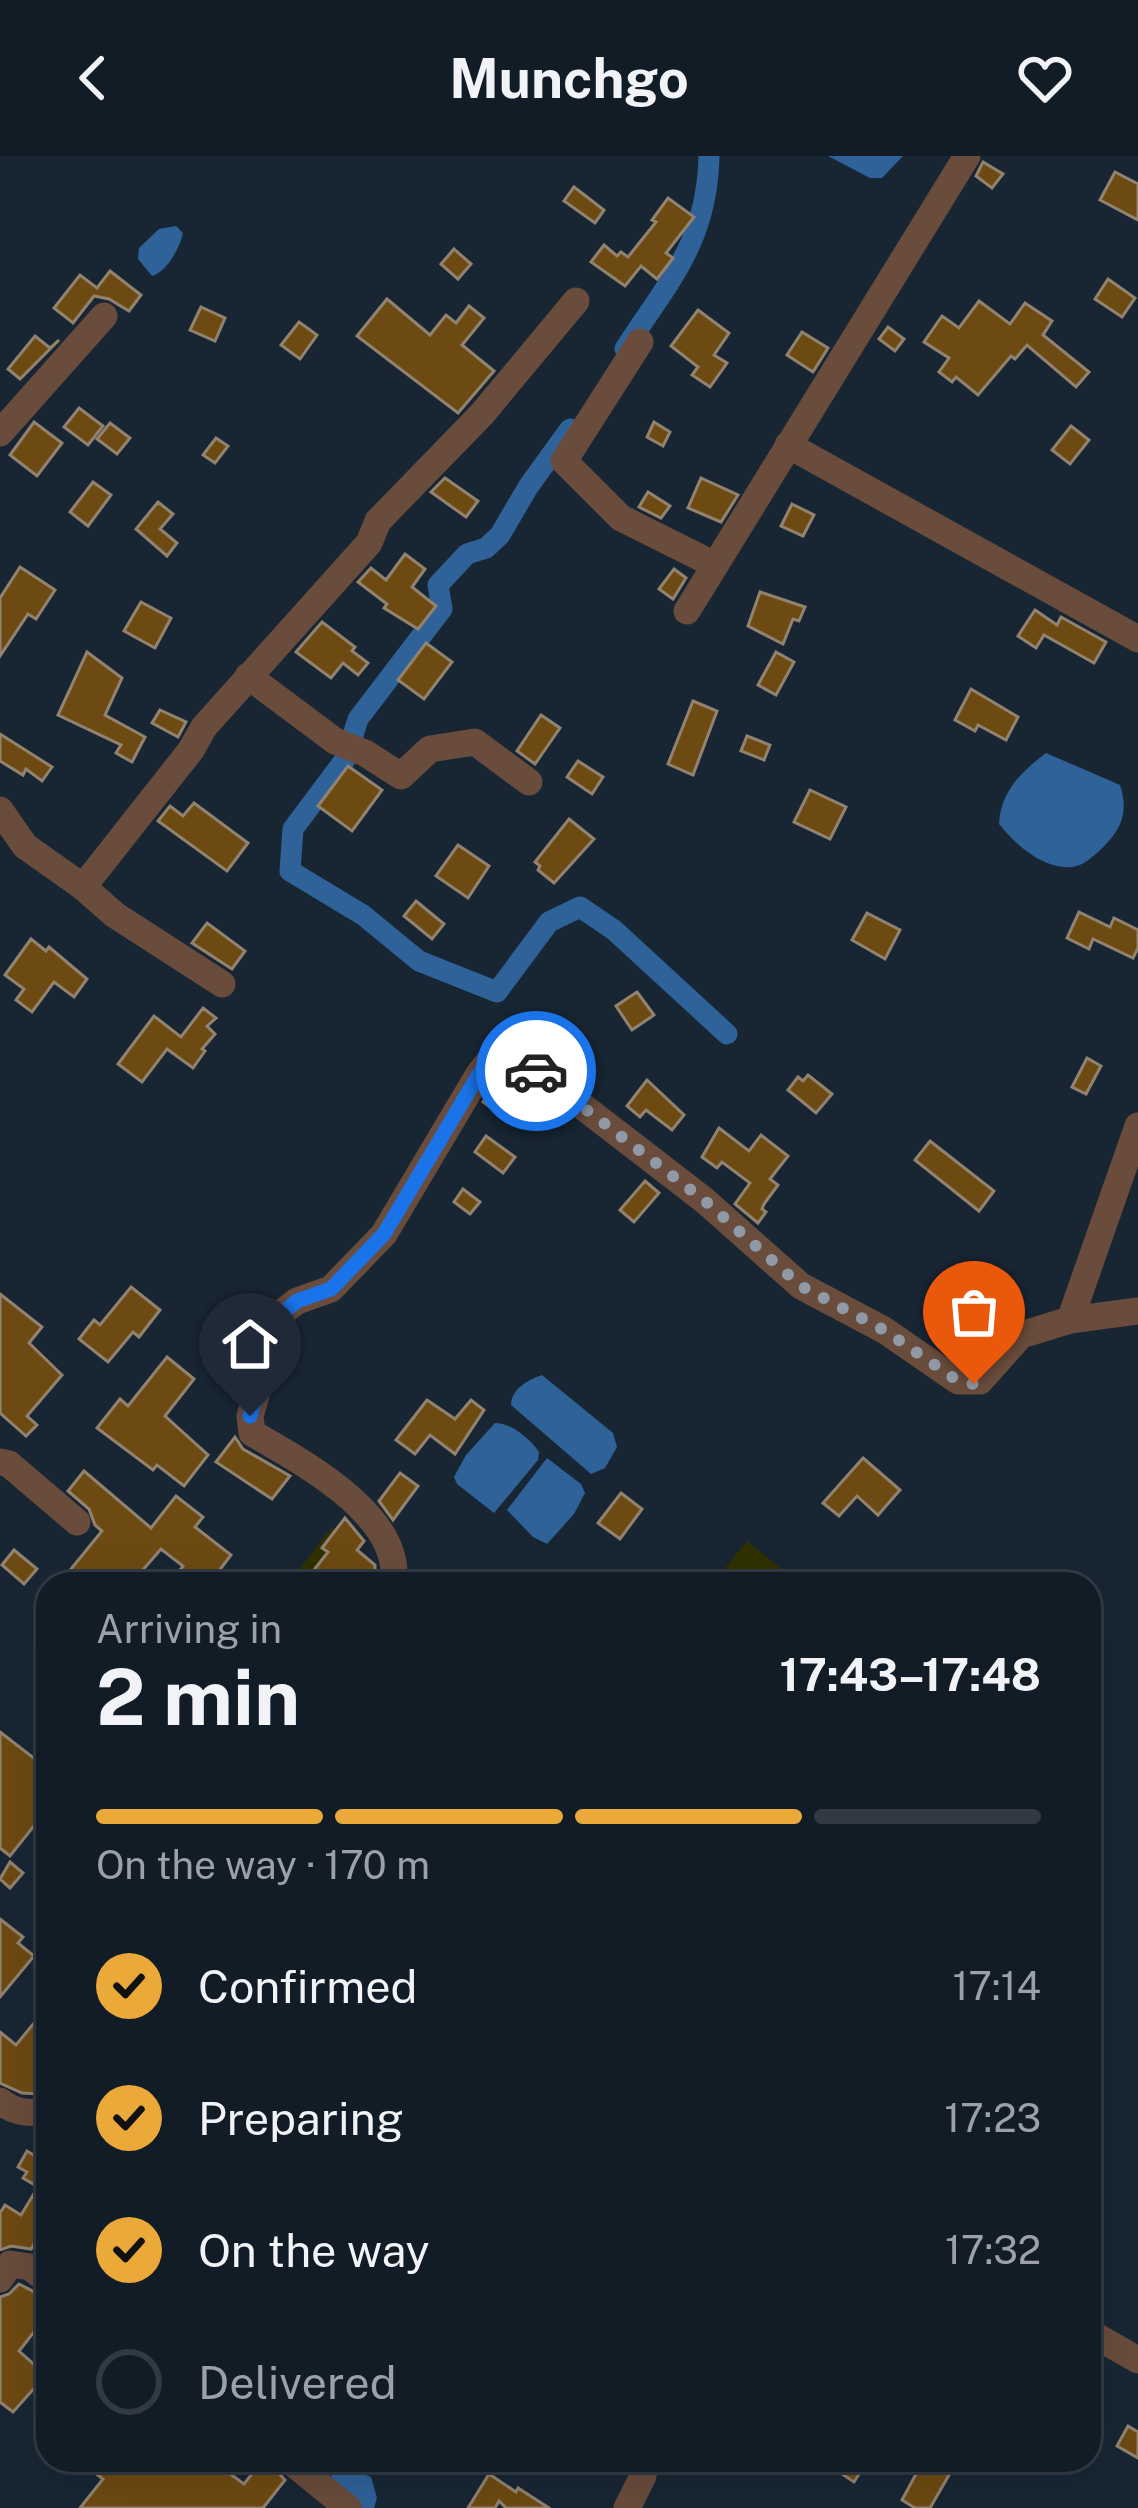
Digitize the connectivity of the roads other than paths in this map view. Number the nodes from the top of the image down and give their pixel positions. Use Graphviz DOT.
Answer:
graph roads {
  1 [pos="967,156"];
  2 [pos="576,301"];
  3 [pos="104,316"];
  4 [pos="640,342"];
  5 [pos="0,433"];
  6 [pos="788,445"];
  7 [pos="715,565"];
  8 [pos="687,611"];
  9 [pos="1138,639"];
  10 [pos="248,676"];
  11 [pos="529,782"];
  12 [pos="0,810"];
  13 [pos="82,887"];
  14 [pos="222,984"];
  15 [pos="1138,1126"];
  16 [pos="1138,1312"];
  17 [pos="1070,1320"];
  18 [pos="0,1462"];
  19 [pos="77,1522"];
  20 [pos="393,1572"];
  21 [pos="0,2102"];
  22 [pos="36,2113"];
  23 [pos="36,2272"];
  24 [pos="0,2279"];
  25 [pos="1101,2339"];
  26 [pos="1138,2360"];
  27 [pos="304,2472"];
  28 [pos="644,2472"];
  29 [pos="348,2508"];
  30 [pos="626,2508"];
  1 -- 6 [label="street"];
  2 -- 10 [label="street"];
  3 -- 5 [label="street"];
  4 -- 7 [label="street"];
  6 -- 7 [label="street"];
  6 -- 9 [label="street"];
  7 -- 8 [label="street"];
  10 -- 11 [label="street"];
  10 -- 13 [label="street"];
  12 -- 13 [label="street"];
  13 -- 14 [label="street"];
  15 -- 17 [label="street"];
  16 -- 17 [label="street"];
  17 -- 20 [label="street"];
  18 -- 19 [label="street"];
  21 -- 22 [label="street"];
  23 -- 24 [label="street"];
  25 -- 26 [label="street"];
  27 -- 29 [label="street"];
  28 -- 30 [label="street"];
}
